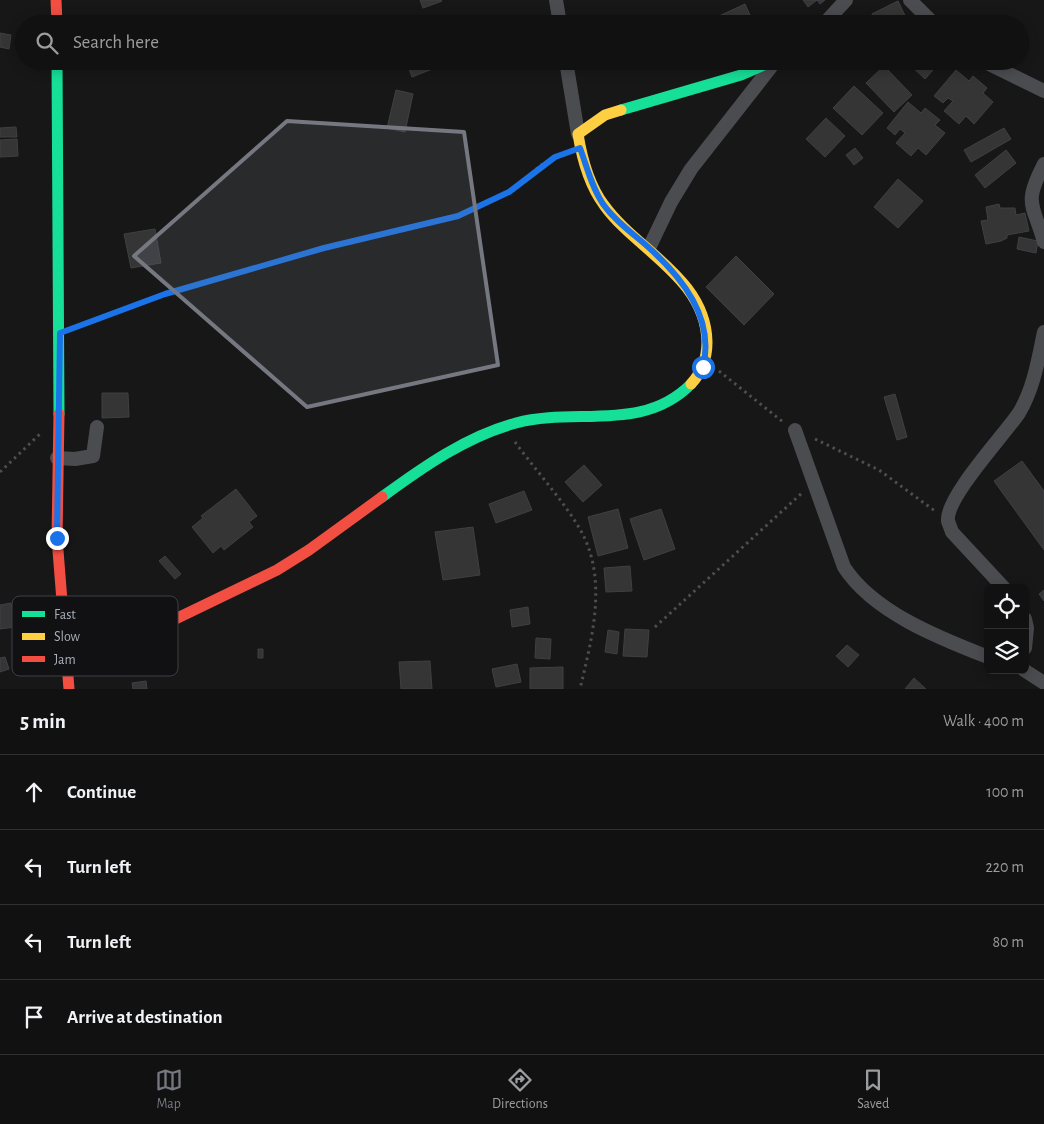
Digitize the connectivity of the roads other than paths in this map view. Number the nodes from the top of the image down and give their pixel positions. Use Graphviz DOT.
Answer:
graph roads {
  1 [pos="56,0"];
  2 [pos="556,0"];
  3 [pos="846,0"];
  4 [pos="910,0"];
  5 [pos="57,15"];
  6 [pos="558,15"];
  7 [pos="832,15"];
  8 [pos="925,15"];
  9 [pos="57,70"];
  10 [pos="567,70"];
  11 [pos="753,70"];
  12 [pos="767,70"];
  13 [pos="1001,70"];
  14 [pos="1044,91"];
  15 [pos="579,141"];
  16 [pos="1044,164"];
  17 [pos="1044,242"];
  18 [pos="649,248"];
  19 [pos="1044,332"];
  20 [pos="97,427"];
  21 [pos="795,430"];
  22 [pos="57,458"];
  23 [pos="1000,584"];
  24 [pos="61,596"];
  25 [pos="178,618"];
  26 [pos="984,655"];
  27 [pos="1029,673"];
  28 [pos="67,676"];
  29 [pos="1044,683"];
  30 [pos="68,689"];
  1 -- 5 [label="street"];
  2 -- 6 [label="street"];
  3 -- 7 [label="street"];
  4 -- 8 [label="street"];
  9 -- 22 [label="street"];
  10 -- 15 [label="street"];
  11 -- 15 [label="street"];
  12 -- 18 [label="street"];
  13 -- 14 [label="street"];
  15 -- 18 [label="street"];
  16 -- 17 [label="street"];
  18 -- 25 [label="street"];
  19 -- 23 [label="street"];
  20 -- 22 [label="street"];
  21 -- 26 [label="street"];
  22 -- 24 [label="street"];
  27 -- 29 [label="street"];
  28 -- 30 [label="street"];
}
